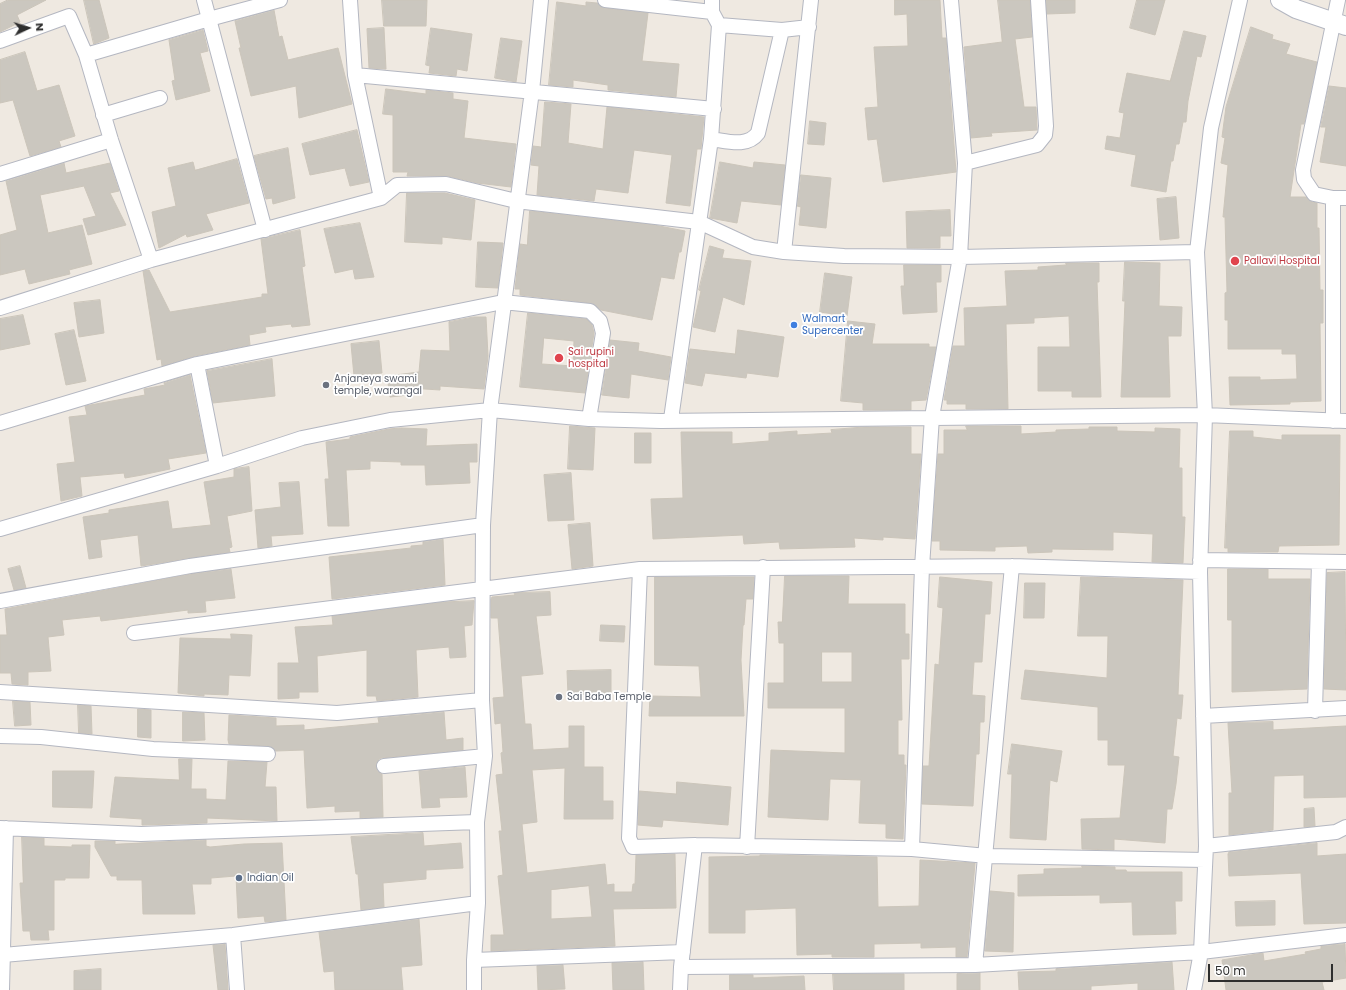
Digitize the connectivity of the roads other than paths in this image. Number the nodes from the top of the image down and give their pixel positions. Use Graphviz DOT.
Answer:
graph roads {
  1 [pos="204,0"];
  2 [pos="280,0"];
  3 [pos="350,0"];
  4 [pos="541,0"];
  5 [pos="605,0"];
  6 [pos="811,0"];
  7 [pos="951,0"];
  8 [pos="1038,0"];
  9 [pos="1240,0"];
  10 [pos="1280,0"];
  11 [pos="1338,0"];
  12 [pos="712,6"];
  13 [pos="209,19"];
  14 [pos="1340,24"];
  15 [pos="719,25"];
  16 [pos="809,28"];
  17 [pos="782,30"];
  18 [pos="0,40"];
  19 [pos="86,55"];
  20 [pos="355,75"];
  21 [pos="532,91"];
  22 [pos="160,98"];
  23 [pos="714,109"];
  24 [pos="103,115"];
  25 [pos="711,139"];
  26 [pos="111,140"];
  27 [pos="965,163"];
  28 [pos="0,174"];
  29 [pos="382,198"];
  30 [pos="1339,198"];
  31 [pos="516,201"];
  32 [pos="699,222"];
  33 [pos="265,230"];
  34 [pos="784,252"];
  35 [pos="1197,252"];
  36 [pos="960,257"];
  37 [pos="151,260"];
  38 [pos="503,302"];
  39 [pos="0,308"];
  40 [pos="197,364"];
  41 [pos="490,410"];
  42 [pos="1205,415"];
  43 [pos="932,417"];
  44 [pos="589,419"];
  45 [pos="671,419"];
  46 [pos="1340,421"];
  47 [pos="0,423"];
  48 [pos="217,466"];
  49 [pos="483,525"];
  50 [pos="0,529"];
  51 [pos="1319,562"];
  52 [pos="1346,562"];
  53 [pos="1012,566"];
  54 [pos="1200,566"];
  55 [pos="763,567"];
  56 [pos="922,567"];
  57 [pos="640,569"];
  58 [pos="483,589"];
  59 [pos="0,600"];
  60 [pos="134,633"];
  61 [pos="0,692"];
  62 [pos="482,700"];
  63 [pos="1346,708"];
  64 [pos="1315,711"];
  65 [pos="1203,716"];
  66 [pos="0,736"];
  67 [pos="268,754"];
  68 [pos="485,756"];
  69 [pos="384,766"];
  70 [pos="476,822"];
  71 [pos="1346,827"];
  72 [pos="3,828"];
  73 [pos="695,845"];
  74 [pos="747,847"];
  75 [pos="912,849"];
  76 [pos="1205,853"];
  77 [pos="987,856"];
  78 [pos="478,903"];
  79 [pos="1,920"];
  80 [pos="1346,935"];
  81 [pos="233,936"];
  82 [pos="683,952"];
  83 [pos="1201,952"];
  84 [pos="3,955"];
  85 [pos="474,960"];
  86 [pos="975,965"];
  87 [pos="681,967"];
  88 [pos="2,990"];
  89 [pos="237,990"];
  90 [pos="474,990"];
  91 [pos="680,990"];
  92 [pos="1194,990"];
  1 -- 13 [label="street"];
  2 -- 13 [label="street"];
  3 -- 20 [label="street"];
  4 -- 21 [label="street"];
  5 -- 12 [label="street"];
  6 -- 16 [label="street"];
  7 -- 27 [label="street"];
  8 -- 27 [label="street"];
  9 -- 35 [label="street"];
  10 -- 14 [label="street"];
  11 -- 14 [label="street"];
  12 -- 15 [label="street"];
  13 -- 19 [label="street"];
  13 -- 33 [label="street"];
  14 -- 30 [label="street"];
  15 -- 17 [label="street"];
  15 -- 23 [label="street"];
  16 -- 17 [label="street"];
  16 -- 34 [label="street"];
  17 -- 25 [label="street"];
  18 -- 19 [label="street"];
  19 -- 24 [label="street"];
  20 -- 21 [label="street"];
  20 -- 29 [label="street"];
  21 -- 23 [label="street"];
  21 -- 31 [label="street"];
  22 -- 24 [label="street"];
  23 -- 25 [label="street"];
  24 -- 26 [label="street"];
  25 -- 32 [label="street"];
  26 -- 28 [label="street"];
  26 -- 37 [label="street"];
  27 -- 36 [label="street"];
  29 -- 31 [label="street"];
  29 -- 33 [label="street"];
  30 -- 46 [label="street"];
  31 -- 32 [label="street"];
  31 -- 38 [label="street"];
  32 -- 34 [label="street"];
  32 -- 45 [label="street"];
  33 -- 37 [label="street"];
  34 -- 36 [label="street"];
  35 -- 36 [label="street"];
  35 -- 42 [label="street"];
  36 -- 43 [label="street"];
  37 -- 39 [label="street"];
  38 -- 40 [label="street"];
  38 -- 41 [label="street"];
  38 -- 44 [label="street"];
  40 -- 47 [label="street"];
  40 -- 48 [label="street"];
  41 -- 44 [label="street"];
  41 -- 48 [label="street"];
  41 -- 49 [label="street"];
  42 -- 43 [label="street"];
  42 -- 46 [label="street"];
  42 -- 54 [label="street"];
  43 -- 45 [label="street"];
  43 -- 56 [label="street"];
  44 -- 45 [label="street"];
  48 -- 50 [label="street"];
  49 -- 58 [label="street"];
  49 -- 59 [label="street"];
  51 -- 52 [label="street"];
  51 -- 54 [label="street"];
  51 -- 64 [label="street"];
  53 -- 54 [label="street"];
  53 -- 56 [label="street"];
  53 -- 77 [label="street"];
  54 -- 65 [label="street"];
  55 -- 56 [label="street"];
  55 -- 57 [label="street"];
  55 -- 74 [label="street"];
  56 -- 75 [label="street"];
  57 -- 58 [label="street"];
  57 -- 73 [label="street"];
  58 -- 60 [label="street"];
  58 -- 62 [label="street"];
  61 -- 62 [label="street"];
  62 -- 68 [label="street"];
  63 -- 64 [label="street"];
  64 -- 65 [label="street"];
  65 -- 76 [label="street"];
  66 -- 67 [label="street"];
  68 -- 69 [label="street"];
  68 -- 70 [label="street"];
  70 -- 72 [label="street"];
  70 -- 78 [label="street"];
  71 -- 76 [label="street"];
  72 -- 79 [label="street"];
  73 -- 74 [label="street"];
  73 -- 82 [label="street"];
  74 -- 75 [label="street"];
  75 -- 77 [label="street"];
  76 -- 77 [label="street"];
  76 -- 83 [label="street"];
  77 -- 86 [label="street"];
  78 -- 81 [label="street"];
  78 -- 85 [label="street"];
  79 -- 84 [label="street"];
  80 -- 83 [label="street"];
  81 -- 84 [label="street"];
  81 -- 89 [label="street"];
  82 -- 85 [label="street"];
  82 -- 87 [label="street"];
  83 -- 86 [label="street"];
  83 -- 92 [label="street"];
  84 -- 88 [label="street"];
  85 -- 90 [label="street"];
  86 -- 87 [label="street"];
  87 -- 91 [label="street"];
}
